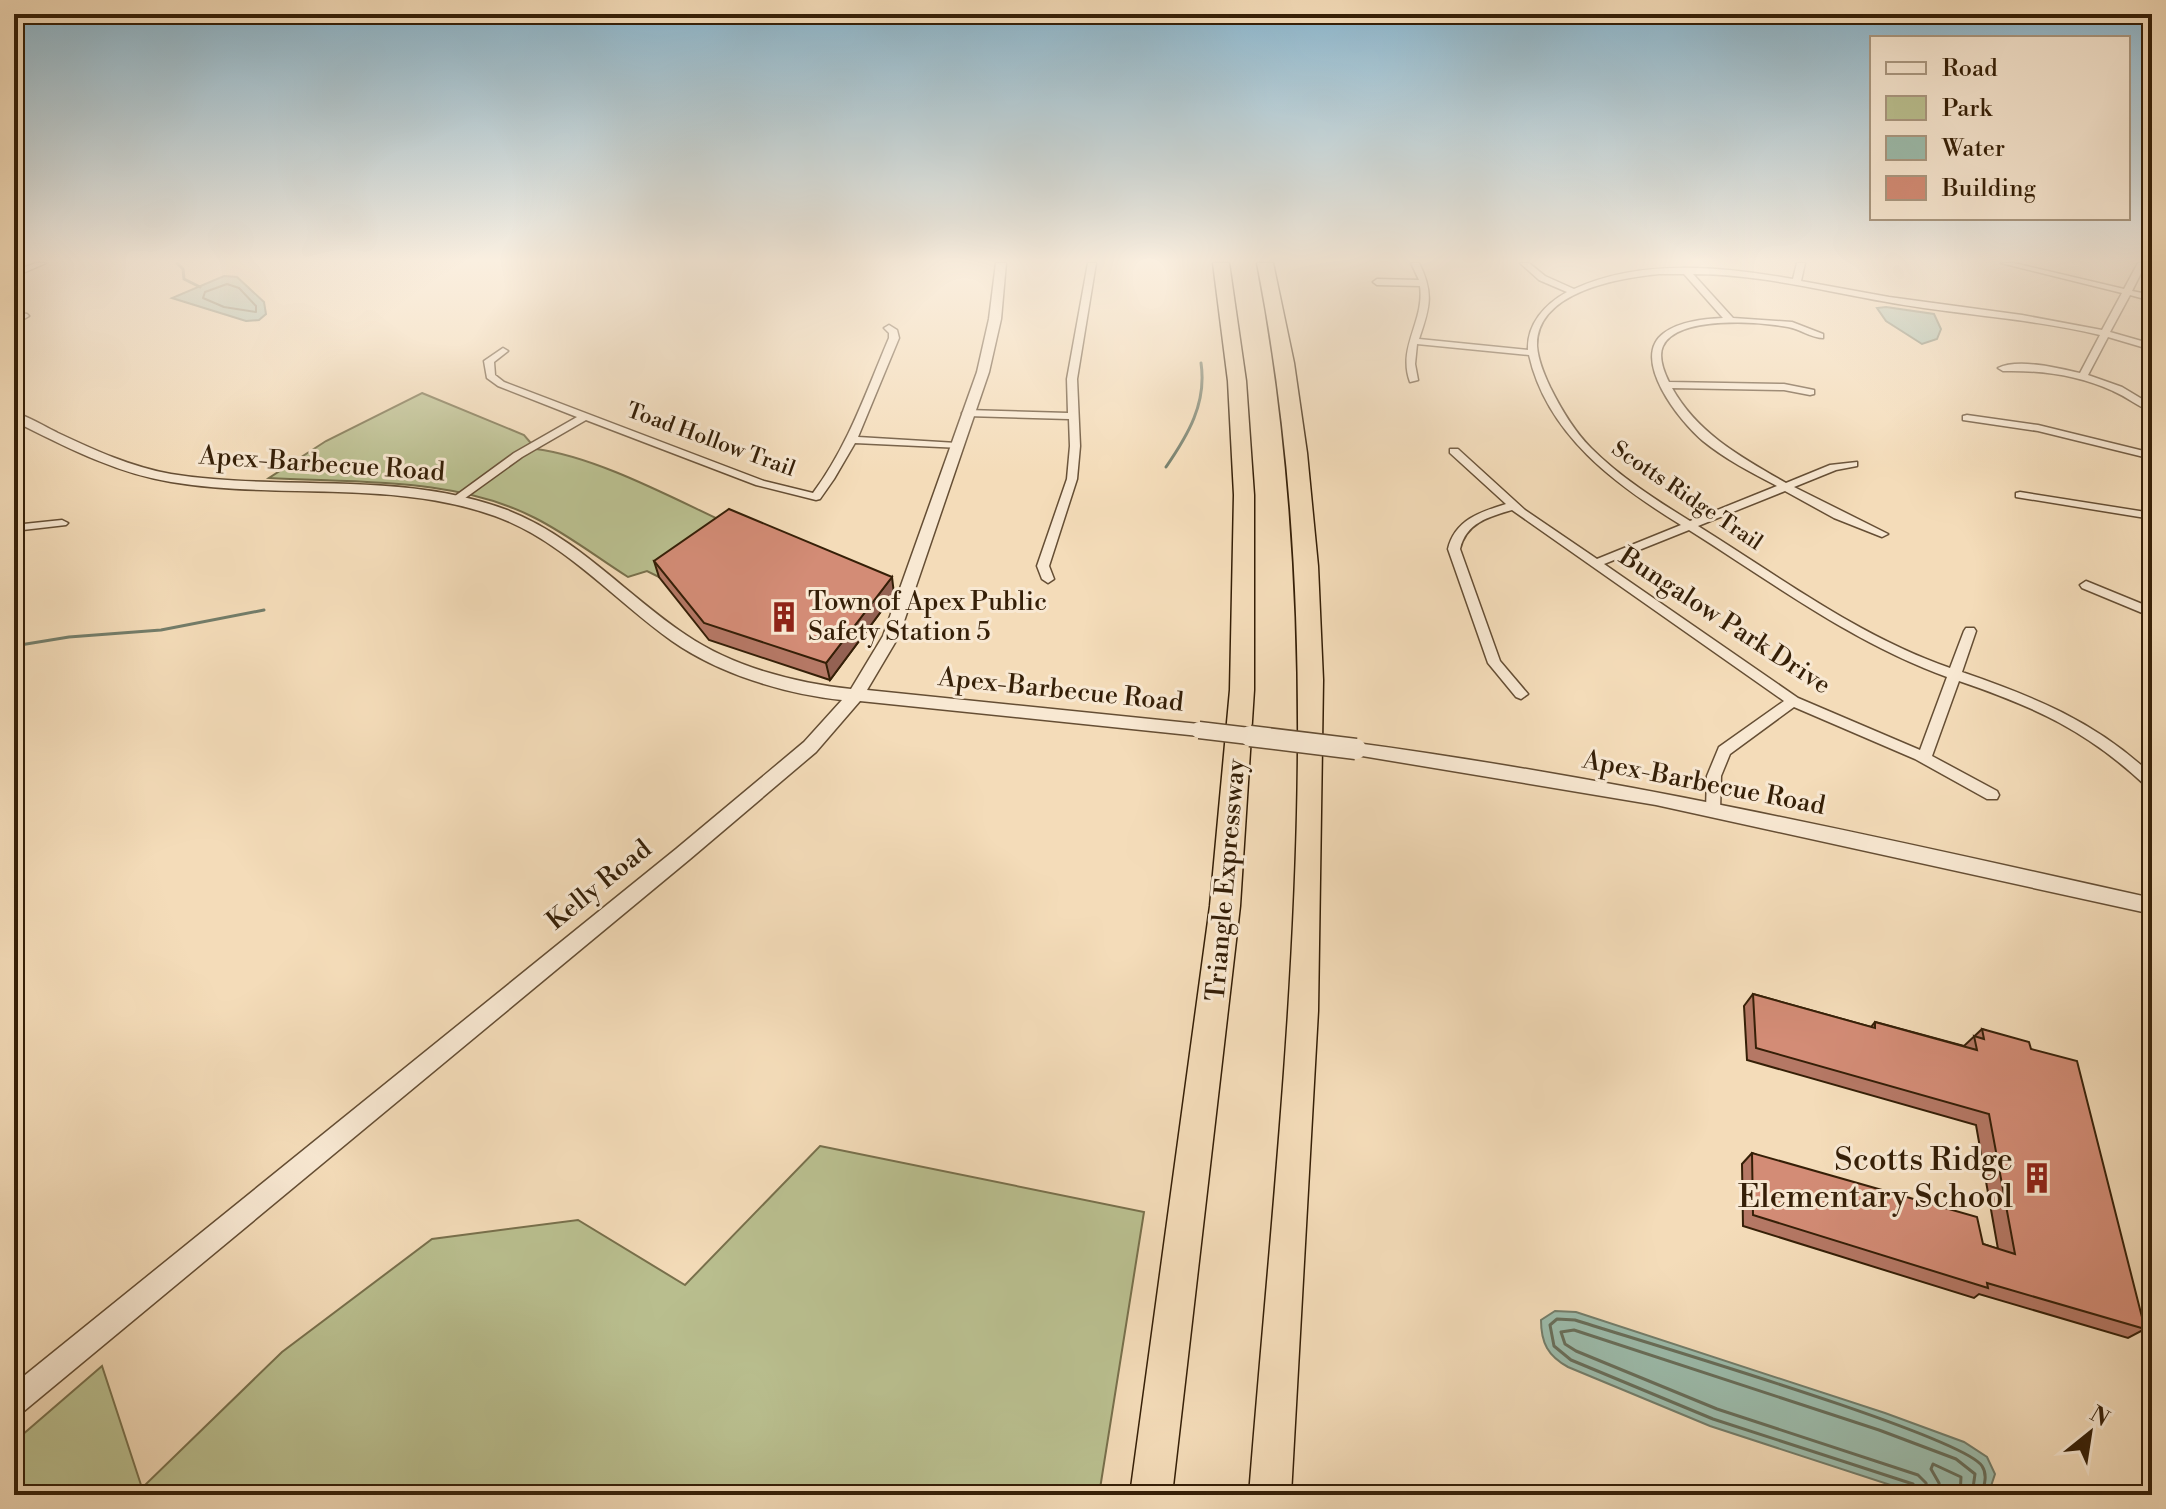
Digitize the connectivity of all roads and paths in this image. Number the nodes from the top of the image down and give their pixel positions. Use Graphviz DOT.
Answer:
graph roads {
  1 [pos="894,333"];
  2 [pos="992,333"];
  3 [pos="1079,333"];
  4 [pos="1231,333"];
  5 [pos="1278,333"];
  6 [pos="1415,333"];
  7 [pos="1534,333"];
  8 [pos="1674,333"];
  9 [pos="1812,333"];
  10 [pos="2105,333"];
  11 [pos="2106,333"];
  12 [pos="1820,336"];
  13 [pos="1412,341"];
  14 [pos="2152,347"];
  15 [pos="503,351"];
  16 [pos="1533,353"];
  17 [pos="2003,368"];
  18 [pos="2083,376"];
  19 [pos="1413,380"];
  20 [pos="1667,385"];
  21 [pos="1810,392"];
  22 [pos="2152,409"];
  23 [pos="967,413"];
  24 [pos="14,416"];
  25 [pos="585,416"];
  26 [pos="1073,416"];
  27 [pos="1967,418"];
  28 [pos="850,440"];
  29 [pos="957,446"];
  30 [pos="1454,451"];
  31 [pos="2152,456"];
  32 [pos="1853,464"];
  33 [pos="1785,486"];
  34 [pos="2020,495"];
  35 [pos="457,499"];
  36 [pos="1513,506"];
  37 [pos="2152,516"];
  38 [pos="62,523"];
  39 [pos="1691,525"];
  40 [pos="14,528"];
  41 [pos="1882,534"];
  42 [pos="1595,564"];
  43 [pos="1048,579"];
  44 [pos="2086,585"];
  45 [pos="2152,613"];
  46 [pos="1970,631"];
  47 [pos="1954,674"];
  48 [pos="1521,694"];
  49 [pos="856,695"];
  50 [pos="1793,701"];
  51 [pos="1924,759"];
  52 [pos="2152,783"];
  53 [pos="1992,795"];
  54 [pos="1713,810"];
  55 [pos="2152,906"];
  56 [pos="14,1401"];
  57 [pos="1151,1495"];
  58 [pos="1270,1495"];
  1 -- 28 [label="street, Toad Hollow Trail"];
  2 -- 23 [label="street, Kelly Road"];
  3 -- 26 [label="street"];
  4 -- 57 [label="highway, Triangle Expressway"];
  5 -- 58 [label="highway"];
  6 -- 13 [label="street"];
  7 -- 16 [label="street"];
  8 -- 20 [label="street"];
  9 -- 12 [label="street"];
  10 -- 18 [label="street"];
  11 -- 14 [label="street"];
  13 -- 16 [label="street"];
  13 -- 19 [label="street"];
  15 -- 25 [label="street, Toad Hollow Trail"];
  16 -- 39 [label="street, Scotts Ridge Trail"];
  17 -- 18 [label="street"];
  18 -- 22 [label="street"];
  20 -- 21 [label="street"];
  20 -- 33 [label="street"];
  23 -- 26 [label="street"];
  23 -- 29 [label="street, Kelly Road"];
  24 -- 35 [label="street, Apex-Barbecue Road"];
  25 -- 28 [label="street, Toad Hollow Trail"];
  25 -- 35 [label="street"];
  26 -- 43 [label="street"];
  27 -- 31 [label="street"];
  28 -- 29 [label="street"];
  29 -- 49 [label="street, Kelly Road"];
  30 -- 36 [label="street, Bungalow Park Drive"];
  32 -- 33 [label="street"];
  33 -- 39 [label="street"];
  33 -- 41 [label="street"];
  34 -- 37 [label="street"];
  35 -- 49 [label="street, Apex-Barbecue Road"];
  36 -- 42 [label="street, Bungalow Park Drive"];
  36 -- 48 [label="street"];
  38 -- 40 [label="street"];
  39 -- 42 [label="street"];
  39 -- 47 [label="street, Scotts Ridge Trail"];
  42 -- 50 [label="street, Bungalow Park Drive"];
  44 -- 45 [label="street"];
  46 -- 47 [label="street"];
  47 -- 51 [label="street"];
  47 -- 52 [label="street, Scotts Ridge Trail"];
  49 -- 54 [label="street, Apex-Barbecue Road, bridge"];
  49 -- 56 [label="street, Kelly Road"];
  50 -- 51 [label="street, Bungalow Park Drive"];
  50 -- 54 [label="street"];
  51 -- 53 [label="street, Bungalow Park Drive"];
  54 -- 55 [label="street, Apex-Barbecue Road"];
}
